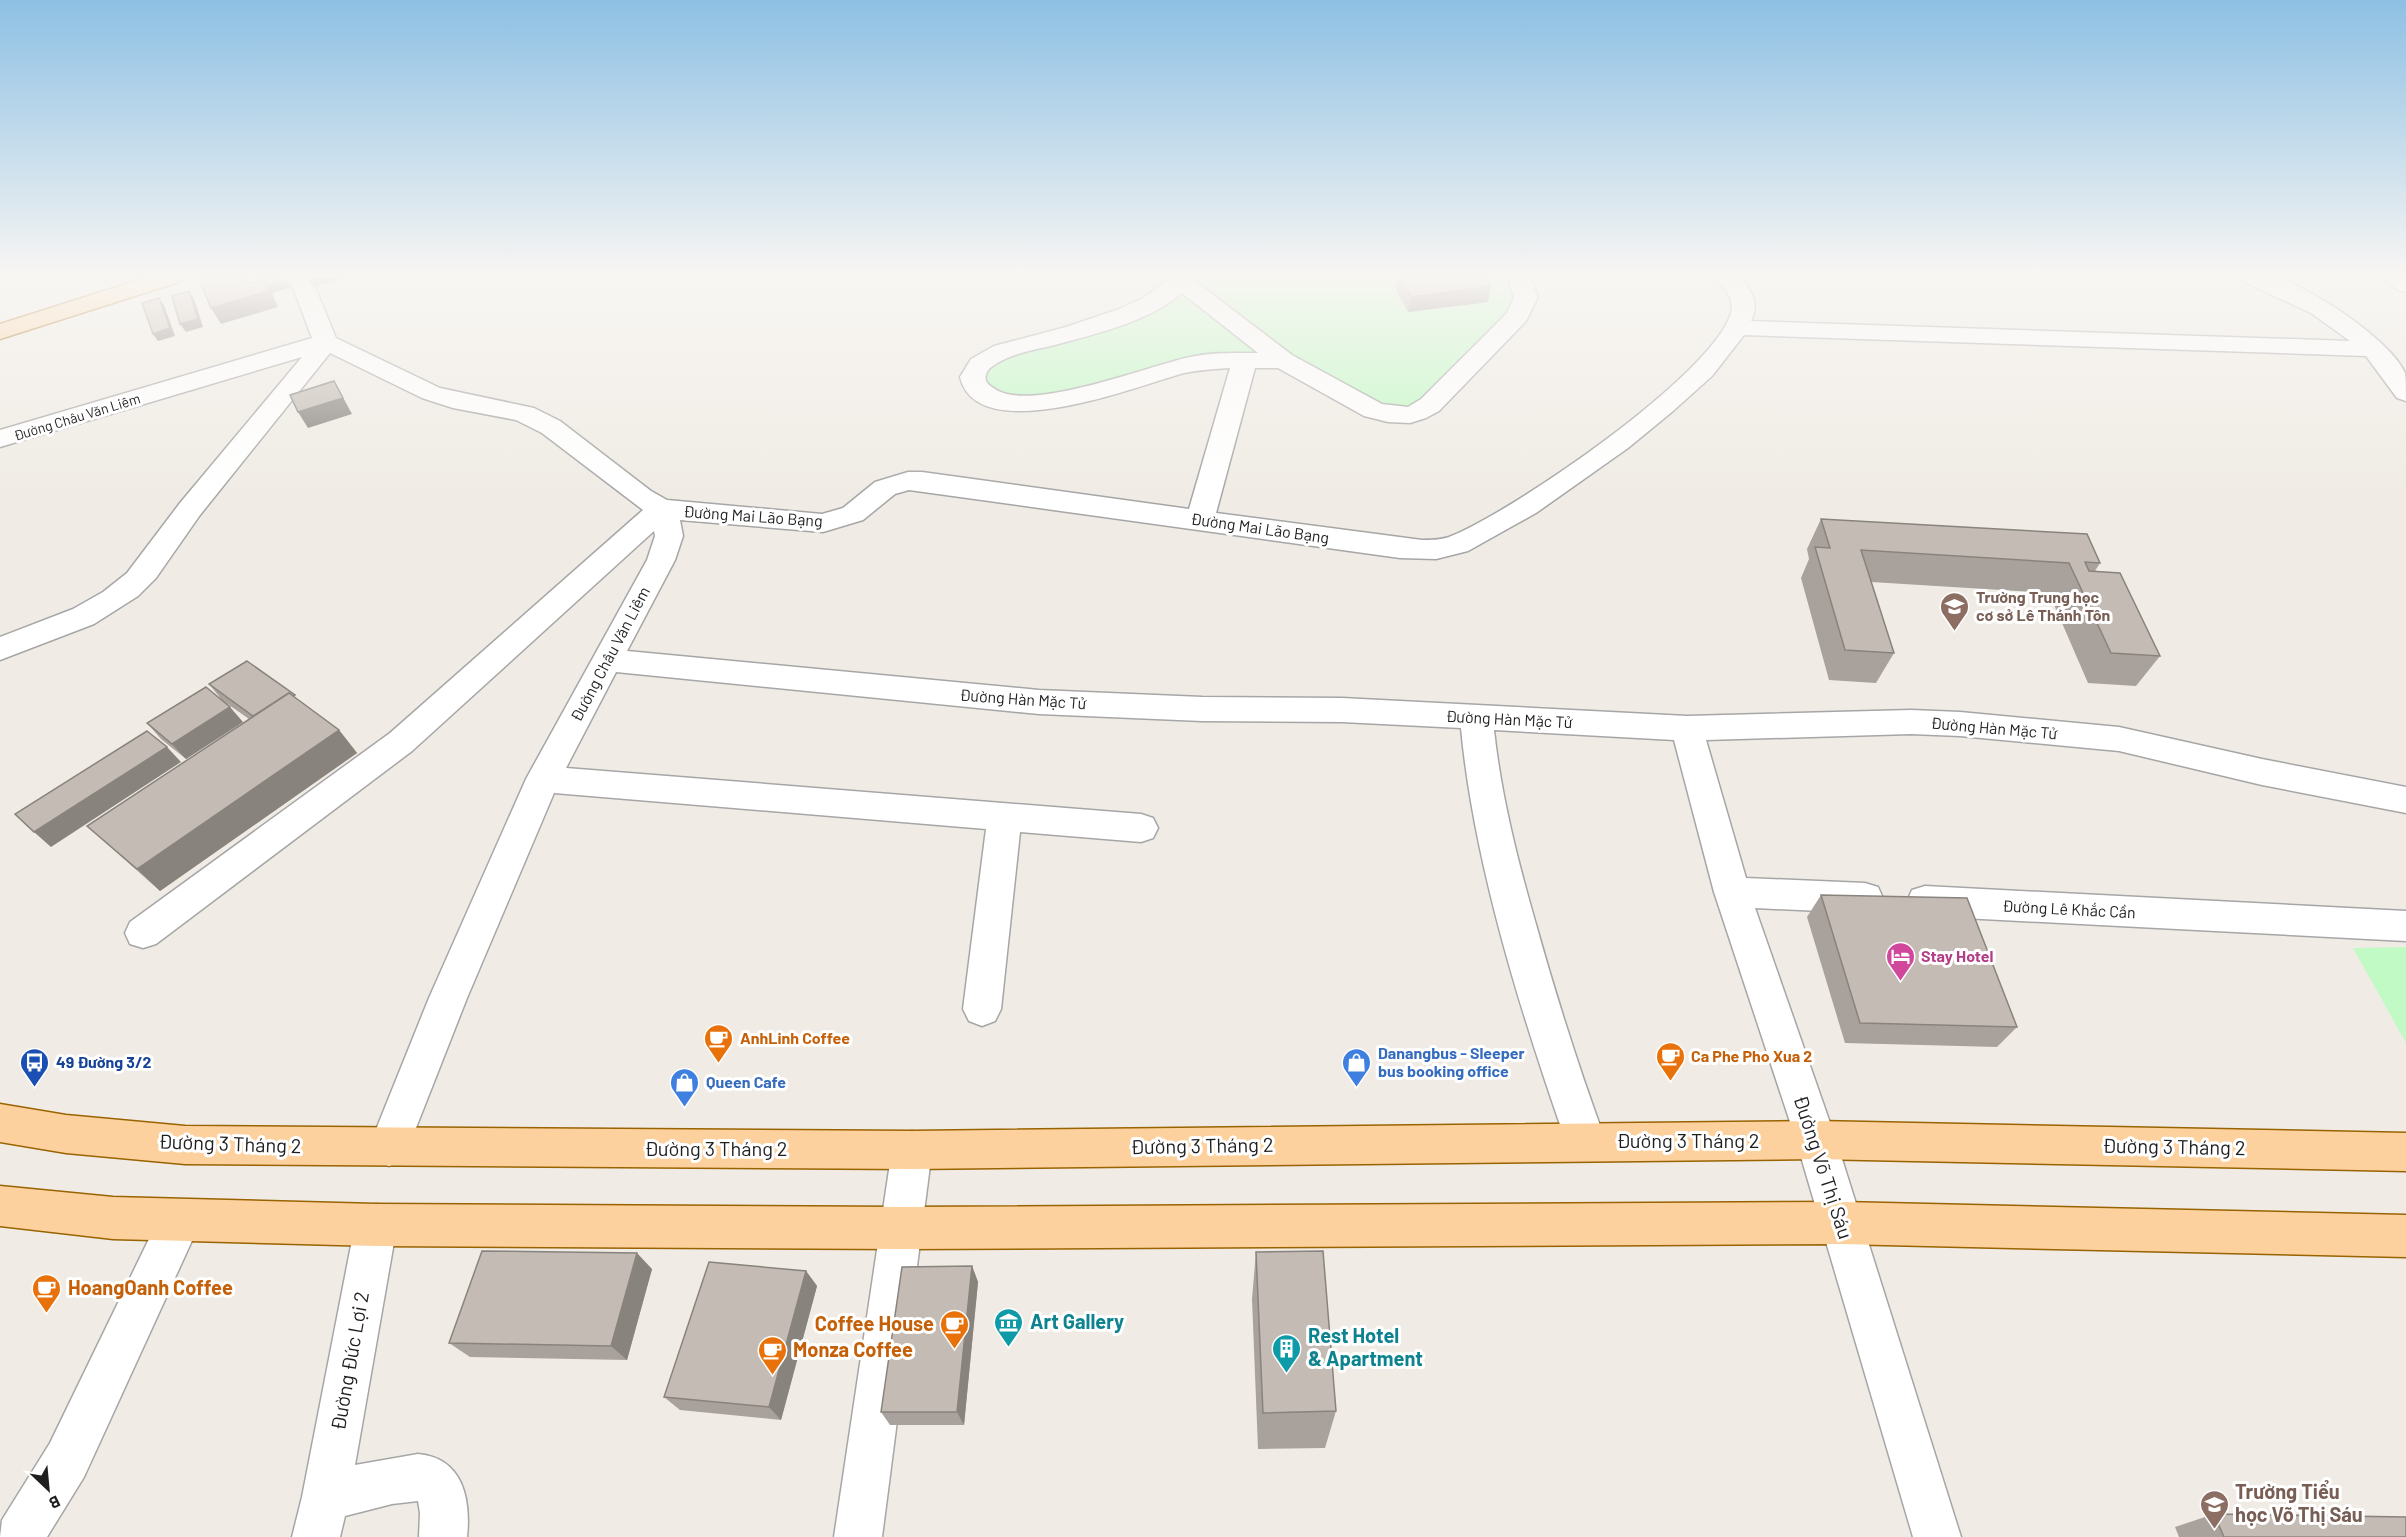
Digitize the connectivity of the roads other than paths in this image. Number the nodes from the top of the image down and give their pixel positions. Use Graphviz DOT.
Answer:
graph roads {
  1 [pos="2373,348"];
  2 [pos="304,349"];
  3 [pos="321,349"];
  4 [pos="340,349"];
  5 [pos="1011,349"];
  6 [pos="1269,349"];
  7 [pos="1486,349"];
  8 [pos="1724,349"];
  9 [pos="1283,360"];
  10 [pos="1245,361"];
  11 [pos="2406,393"];
  12 [pos="0,440"];
  13 [pos="661,509"];
  14 [pos="1200,520"];
  15 [pos="0,649"];
  16 [pos="606,660"];
  17 [pos="1476,717"];
  18 [pos="1687,728"];
  19 [pos="543,779"];
  20 [pos="2406,800"];
  21 [pos="1005,817"];
  22 [pos="1141,828"];
  23 [pos="1732,892"];
  24 [pos="2406,926"];
  25 [pos="143,933"];
  26 [pos="982,1009"];
  27 [pos="0,1123"];
  28 [pos="1816,1140"];
  29 [pos="1586,1142"];
  30 [pos="389,1147"];
  31 [pos="912,1150"];
  32 [pos="2406,1152"];
  33 [pos="0,1206"];
  34 [pos="180,1221"];
  35 [pos="1842,1223"];
  36 [pos="376,1225"];
  37 [pos="901,1228"];
  38 [pos="2406,1236"];
  39 [pos="321,1517"];
  40 [pos="19,1537"];
  41 [pos="443,1537"];
  42 [pos="858,1537"];
  43 [pos="1937,1537"];
  1 -- 11 [label="street"];
  2 -- 12 [label="street, Đường Châu Văn Liêm"];
  3 -- 15 [label="street"];
  4 -- 13 [label="street"];
  5 -- 10 [label="street"];
  6 -- 9 [label="street"];
  7 -- 9 [label="street"];
  8 -- 14 [label="street, Đường Mai Lão Bạng"];
  9 -- 10 [label="street"];
  10 -- 14 [label="street"];
  13 -- 14 [label="street, Đường Mai Lão Bạng"];
  13 -- 16 [label="street, Đường Châu Văn Liêm"];
  13 -- 25 [label="street"];
  16 -- 17 [label="street, Đường Hàn Mặc Tử"];
  16 -- 19 [label="street, Đường Châu Văn Liêm"];
  17 -- 18 [label="street, Đường Hàn Mặc Tử"];
  17 -- 29 [label="street"];
  18 -- 20 [label="street, Đường Hàn Mặc Tử"];
  18 -- 23 [label="street, Đường Võ Thị Sáu"];
  19 -- 21 [label="street"];
  19 -- 30 [label="street, Đường Châu Văn Liêm"];
  21 -- 22 [label="street"];
  21 -- 26 [label="street"];
  23 -- 24 [label="street, Đường Lê Khắc Cần"];
  23 -- 28 [label="street, Đường Võ Thị Sáu"];
  27 -- 30 [label="main road, Đường 3 Tháng 2"];
  28 -- 29 [label="main road, Đường 3 Tháng 2"];
  28 -- 32 [label="main road, Đường 3 Tháng 2"];
  28 -- 35 [label="street, Đường Võ Thị Sáu"];
  29 -- 31 [label="main road, Đường 3 Tháng 2"];
  30 -- 31 [label="main road, Đường 3 Tháng 2"];
  31 -- 37 [label="street"];
  33 -- 34 [label="main road"];
  34 -- 36 [label="main road"];
  34 -- 40 [label="street"];
  35 -- 37 [label="main road"];
  35 -- 38 [label="main road"];
  35 -- 43 [label="street, Đường Võ Thị Sáu"];
  36 -- 37 [label="main road"];
  36 -- 39 [label="street, Đường Đức Lợi 2"];
  37 -- 42 [label="street"];
  39 -- 41 [label="street, Đường Đức Lợi 2"];
}
